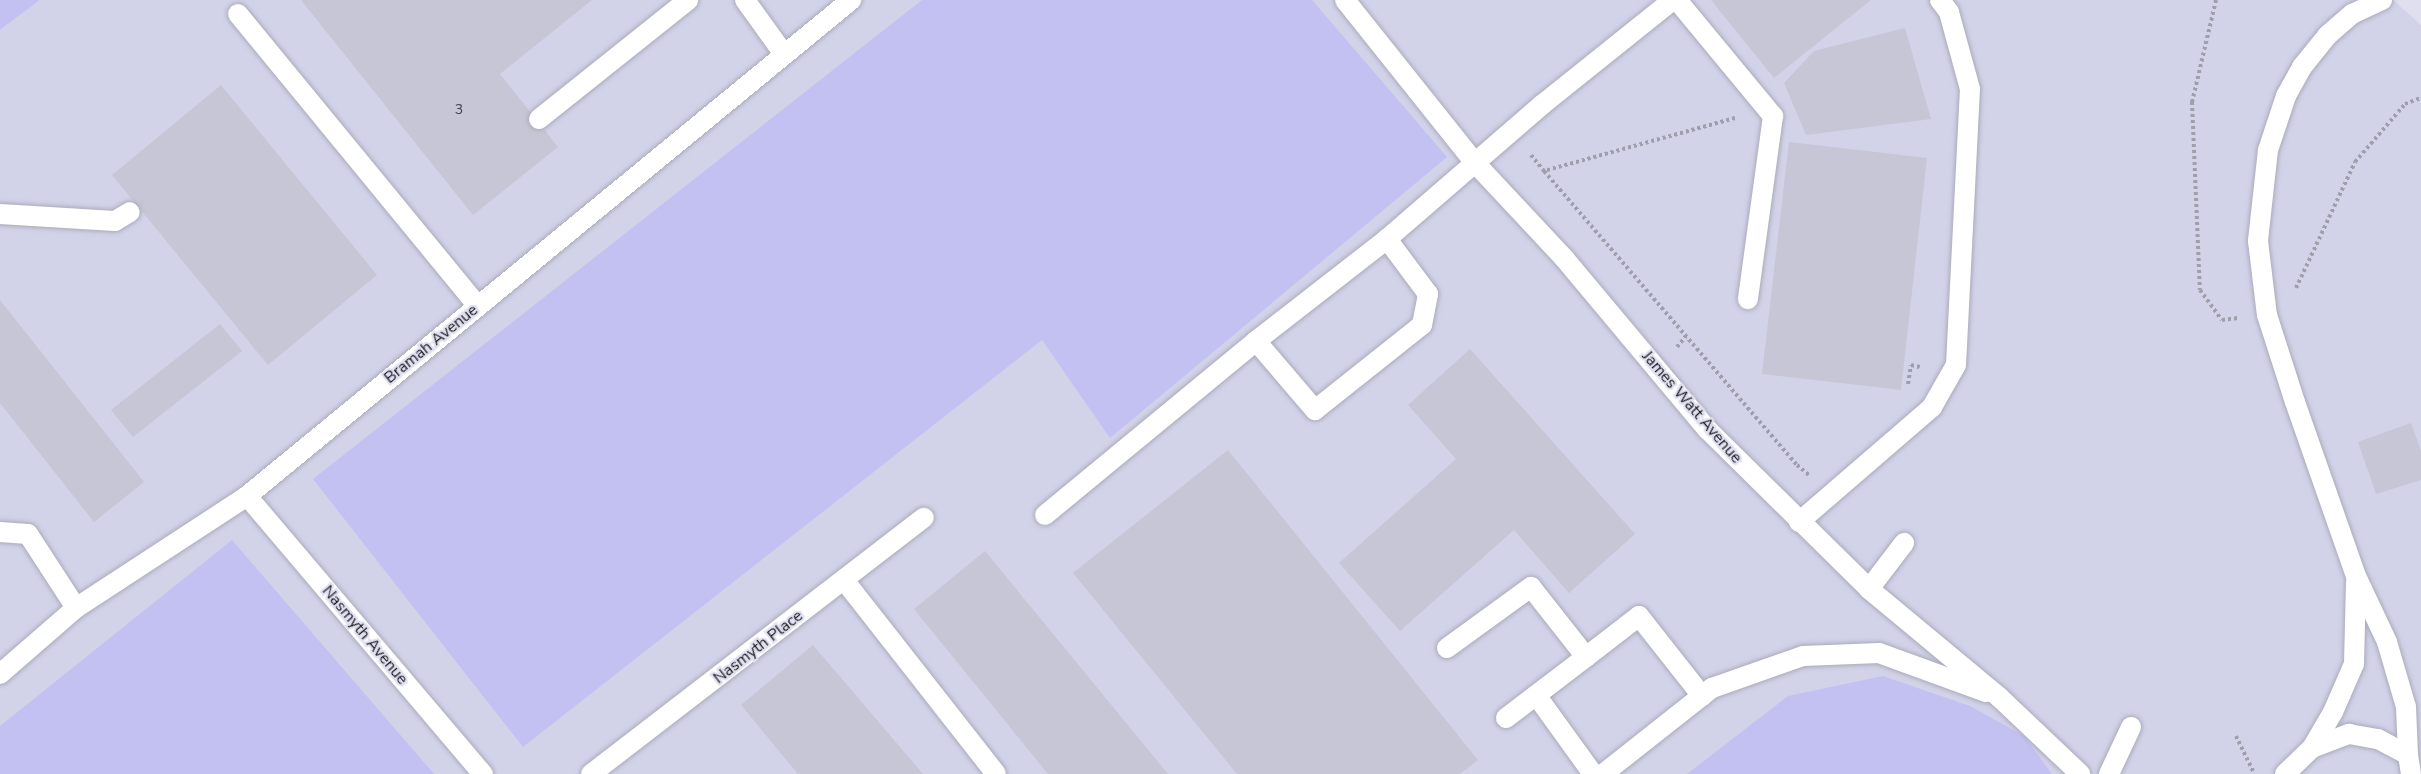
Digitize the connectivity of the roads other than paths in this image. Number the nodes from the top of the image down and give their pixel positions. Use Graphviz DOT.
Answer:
graph roads {
  1 [pos="688,0"];
  2 [pos="745,0"];
  3 [pos="851,0"];
  4 [pos="1345,0"];
  5 [pos="1675,0"];
  6 [pos="1940,0"];
  7 [pos="2382,0"];
  8 [pos="2354,7"];
  9 [pos="238,14"];
  10 [pos="784,54"];
  11 [pos="539,119"];
  12 [pos="1476,164"];
  13 [pos="130,212"];
  14 [pos="0,214"];
  15 [pos="1387,239"];
  16 [pos="1748,299"];
  17 [pos="478,306"];
  18 [pos="1256,341"];
  19 [pos="247,496"];
  20 [pos="1045,515"];
  21 [pos="924,518"];
  22 [pos="1799,522"];
  23 [pos="0,532"];
  24 [pos="1904,543"];
  25 [pos="2356,576"];
  26 [pos="844,580"];
  27 [pos="1869,589"];
  28 [pos="76,609"];
  29 [pos="1447,648"];
  30 [pos="1586,657"];
  31 [pos="0,674"];
  32 [pos="1536,695"];
  33 [pos="1702,696"];
  34 [pos="1999,698"];
  35 [pos="1506,718"];
  36 [pos="2131,727"];
  37 [pos="2312,748"];
  38 [pos="2410,765"];
  39 [pos="483,774"];
  40 [pos="591,774"];
  41 [pos="996,774"];
  42 [pos="1593,774"];
  43 [pos="1603,774"];
  44 [pos="2080,774"];
  45 [pos="2109,774"];
  46 [pos="2285,774"];
  1 -- 11 [label="lane"];
  2 -- 10 [label="lane"];
  3 -- 10 [label="lane, Bramah Avenue"];
  4 -- 12 [label="lane, James Watt Avenue"];
  5 -- 12 [label="lane"];
  5 -- 16 [label="lane"];
  6 -- 22 [label="lane"];
  7 -- 8 [label="lane"];
  8 -- 25 [label="lane"];
  9 -- 17 [label="lane"];
  10 -- 17 [label="lane, Bramah Avenue"];
  12 -- 15 [label="lane"];
  12 -- 22 [label="lane, James Watt Avenue"];
  13 -- 14 [label="lane"];
  15 -- 18 [label="lane"];
  15 -- 18 [label="lane"];
  17 -- 19 [label="lane, Bramah Avenue"];
  18 -- 20 [label="lane"];
  19 -- 28 [label="lane, Bramah Avenue"];
  19 -- 39 [label="lane, Nasmyth Avenue"];
  21 -- 26 [label="lane, Nasmyth Place"];
  22 -- 27 [label="lane, James Watt Avenue"];
  23 -- 28 [label="lane"];
  24 -- 27 [label="lane"];
  25 -- 37 [label="lane"];
  25 -- 38 [label="lane"];
  26 -- 40 [label="lane, Nasmyth Place"];
  26 -- 41 [label="lane"];
  27 -- 34 [label="lane, James Watt Avenue"];
  28 -- 31 [label="lane, Bramah Avenue"];
  29 -- 30 [label="lane"];
  30 -- 32 [label="lane"];
  30 -- 33 [label="lane"];
  32 -- 35 [label="lane"];
  32 -- 42 [label="lane"];
  33 -- 34 [label="lane"];
  33 -- 43 [label="lane"];
  34 -- 44 [label="lane, James Watt Avenue"];
  36 -- 45 [label="lane"];
  37 -- 38 [label="lane"];
  37 -- 46 [label="lane"];
}
